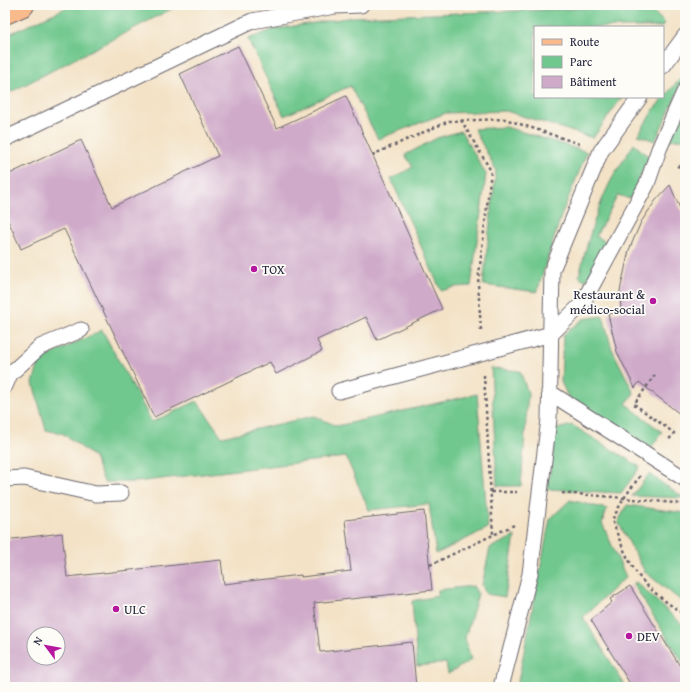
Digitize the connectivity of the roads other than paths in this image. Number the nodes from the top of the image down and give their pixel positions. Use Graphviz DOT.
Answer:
graph roads {
  1 [pos="23,5"];
  2 [pos="361,5"];
  3 [pos="5,13"];
  4 [pos="685,36"];
  5 [pos="664,65"];
  6 [pos="685,90"];
  7 [pos="639,98"];
  8 [pos="5,139"];
  9 [pos="81,330"];
  10 [pos="551,334"];
  11 [pos="5,386"];
  12 [pos="339,391"];
  13 [pos="549,392"];
  14 [pos="5,478"];
  15 [pos="685,479"];
  16 [pos="121,493"];
  17 [pos="501,687"];
  1 -- 3 [label="main road"];
  2 -- 8 [label="lane"];
  4 -- 5 [label="lane"];
  6 -- 10 [label="lane"];
  7 -- 10 [label="lane"];
  9 -- 11 [label="lane"];
  10 -- 12 [label="lane"];
  10 -- 13 [label="lane"];
  13 -- 15 [label="lane"];
  13 -- 17 [label="lane"];
  14 -- 16 [label="lane"];
}
